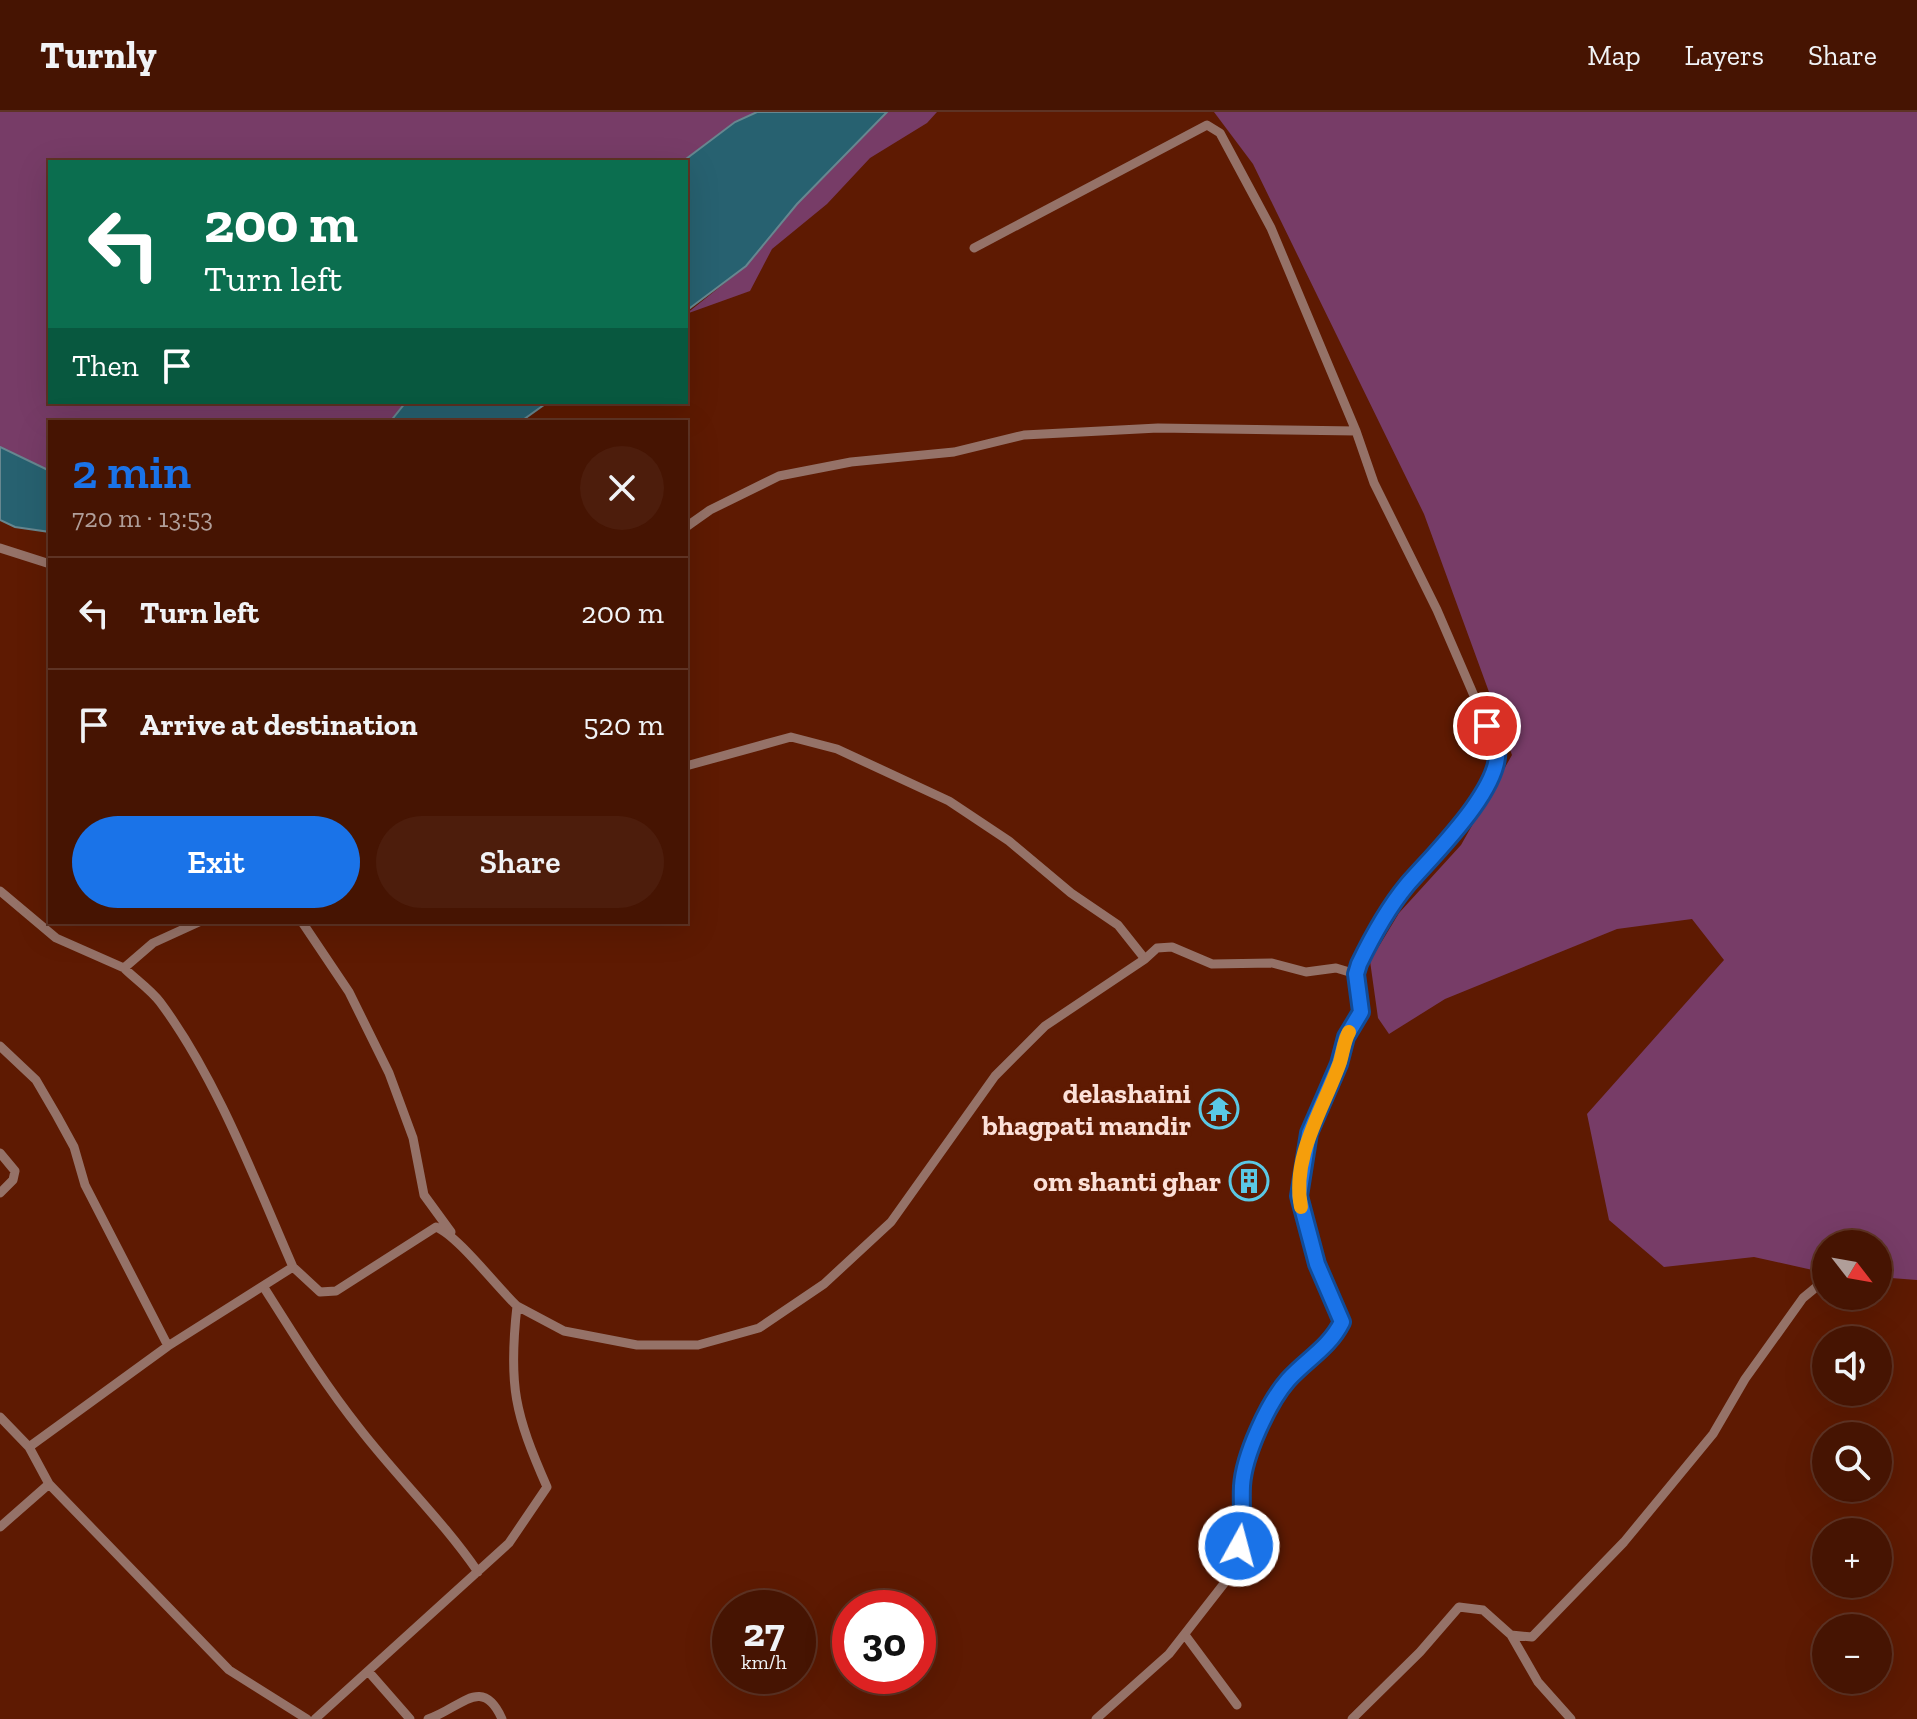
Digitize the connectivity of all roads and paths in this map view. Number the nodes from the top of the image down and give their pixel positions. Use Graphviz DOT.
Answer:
graph roads {
  1 [pos="974,248"];
  2 [pos="1356,431"];
  3 [pos="688,526"];
  4 [pos="0,548"];
  5 [pos="48,563"];
  6 [pos="688,765"];
  7 [pos="0,891"];
  8 [pos="195,924"];
  9 [pos="303,924"];
  10 [pos="1145,959"];
  11 [pos="124,968"];
  12 [pos="1356,974"];
  13 [pos="0,1046"];
  14 [pos="9,1056"];
  15 [pos="0,1066"];
  16 [pos="0,1153"];
  17 [pos="0,1193"];
  18 [pos="451,1232"];
  19 [pos="293,1267"];
  20 [pos="263,1286"];
  21 [pos="1812,1291"];
  22 [pos="517,1306"];
  23 [pos="168,1346"];
  24 [pos="0,1417"];
  25 [pos="29,1447"];
  26 [pos="49,1484"];
  27 [pos="0,1527"];
  28 [pos="478,1572"];
  29 [pos="1185,1635"];
  30 [pos="1511,1635"];
  31 [pos="368,1671"];
  32 [pos="1237,1705"];
  33 [pos="307,1719"];
  34 [pos="315,1719"];
  35 [pos="410,1719"];
  36 [pos="428,1719"];
  37 [pos="502,1719"];
  38 [pos="1096,1719"];
  39 [pos="1352,1719"];
  40 [pos="1571,1719"];
  1 -- 2 [label="street"];
  2 -- 3 [label="street"];
  2 -- 12 [label="street"];
  4 -- 5 [label="street"];
  6 -- 10 [label="street"];
  7 -- 11 [label="street"];
  8 -- 11 [label="street"];
  9 -- 18 [label="street"];
  10 -- 12 [label="street"];
  10 -- 22 [label="street"];
  11 -- 19 [label="street"];
  12 -- 29 [label="street"];
  13 -- 14 [label="street"];
  14 -- 15 [label="street"];
  14 -- 23 [label="street"];
  16 -- 17 [label="street"];
  18 -- 19 [label="street"];
  18 -- 22 [label="street"];
  19 -- 20 [label="street"];
  20 -- 23 [label="street"];
  20 -- 28 [label="street"];
  21 -- 30 [label="street"];
  22 -- 28 [label="street"];
  23 -- 25 [label="street"];
  24 -- 25 [label="street"];
  25 -- 26 [label="street"];
  26 -- 27 [label="street"];
  26 -- 33 [label="street"];
  28 -- 31 [label="street"];
  29 -- 32 [label="street"];
  29 -- 38 [label="street"];
  30 -- 39 [label="street"];
  30 -- 40 [label="street"];
  31 -- 34 [label="street"];
  31 -- 35 [label="street"];
  36 -- 37 [label="street"];
}
